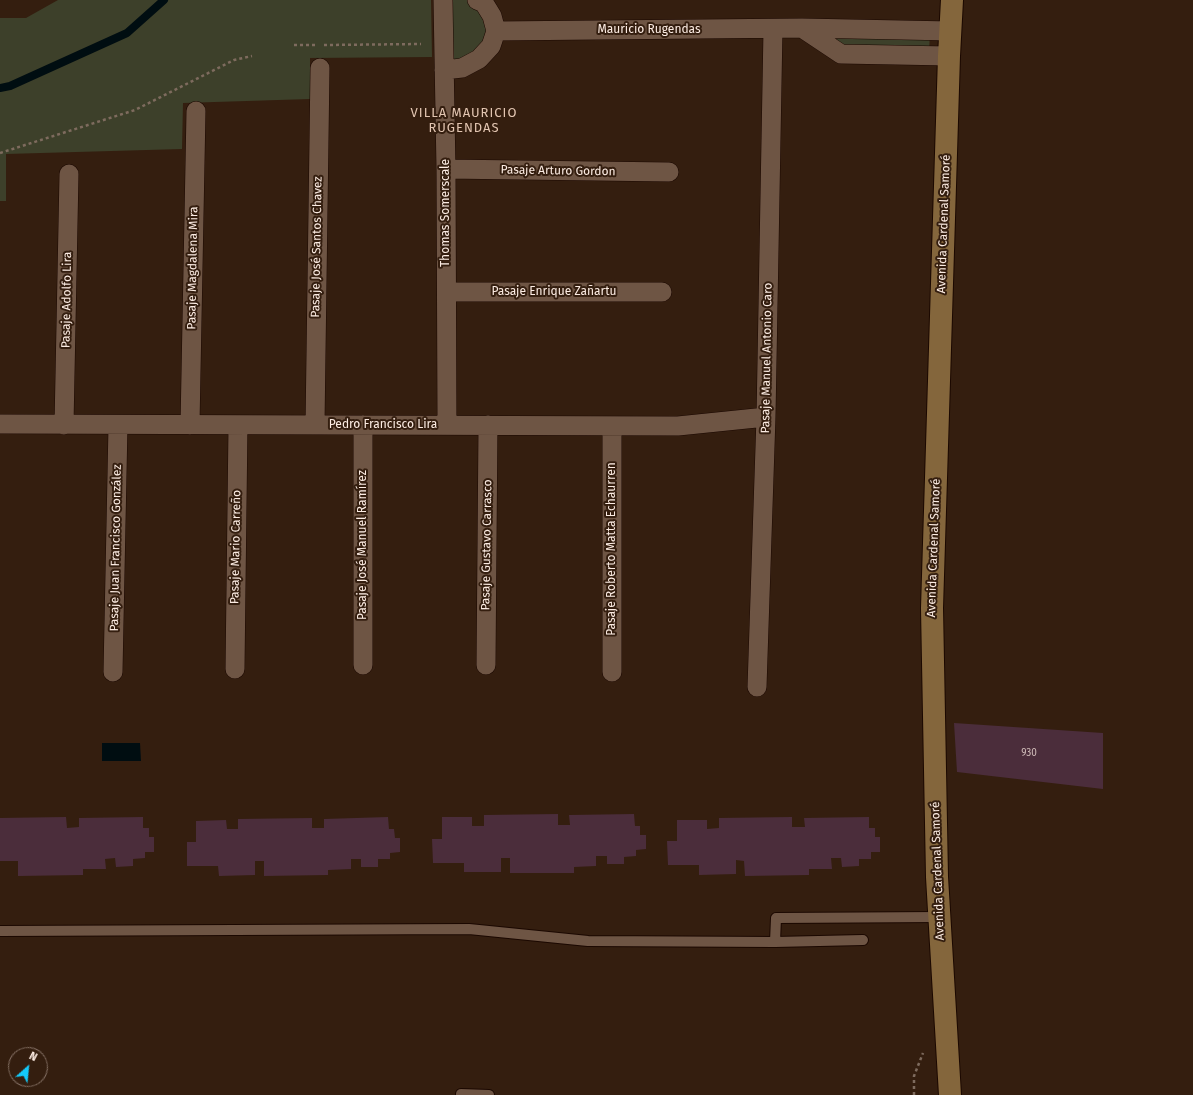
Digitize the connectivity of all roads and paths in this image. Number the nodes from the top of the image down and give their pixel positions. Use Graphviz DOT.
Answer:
graph roads {
  1 [pos="443,0"];
  2 [pos="477,0"];
  3 [pos="952,0"];
  4 [pos="802,28"];
  5 [pos="772,29"];
  6 [pos="496,31"];
  7 [pos="951,31"];
  8 [pos="443,44"];
  9 [pos="294,45"];
  10 [pos="252,56"];
  11 [pos="949,56"];
  12 [pos="320,68"];
  13 [pos="444,70"];
  14 [pos="196,111"];
  15 [pos="0,153"];
  16 [pos="446,169"];
  17 [pos="669,172"];
  18 [pos="69,174"];
  19 [pos="447,292"];
  20 [pos="662,292"];
  21 [pos="766,417"];
  22 [pos="0,424"];
  23 [pos="64,425"];
  24 [pos="118,425"];
  25 [pos="190,425"];
  26 [pos="238,425"];
  27 [pos="315,425"];
  28 [pos="363,425"];
  29 [pos="447,425"];
  30 [pos="488,425"];
  31 [pos="612,426"];
  32 [pos="364,665"];
  33 [pos="486,665"];
  34 [pos="235,669"];
  35 [pos="113,672"];
  36 [pos="612,672"];
  37 [pos="757,687"];
  38 [pos="940,916"];
  39 [pos="0,931"];
  40 [pos="863,940"];
  41 [pos="775,942"];
  42 [pos="461,1094"];
  43 [pos="489,1095"];
  44 [pos="950,1095"];
  1 -- 8 [label="street, Thomas Somerscale"];
  2 -- 6 [label="street"];
  3 -- 7 [label="main road, Avenida Cardenal Samoré"];
  4 -- 5 [label="street, Mauricio Rugendas"];
  4 -- 7 [label="street, Mauricio Rugendas"];
  4 -- 11 [label="street"];
  5 -- 6 [label="street, Mauricio Rugendas"];
  5 -- 21 [label="street, Pasaje Manuel Antonio Caro"];
  6 -- 13 [label="street"];
  7 -- 11 [label="main road, Avenida Cardenal Samoré"];
  8 -- 9 [label="path"];
  8 -- 13 [label="street, Thomas Somerscale"];
  10 -- 15 [label="path"];
  11 -- 38 [label="main road, Avenida Cardenal Samoré"];
  12 -- 27 [label="street, Pasaje José Santos Chavez"];
  13 -- 16 [label="street, Thomas Somerscale"];
  14 -- 25 [label="street, Pasaje Magdalena Mira"];
  16 -- 17 [label="street, Pasaje Arturo Gordon"];
  16 -- 19 [label="street, Thomas Somerscale"];
  18 -- 23 [label="street, Pasaje Adolfo Lira"];
  19 -- 20 [label="street, Pasaje Enrique Zañartu"];
  19 -- 29 [label="street, Thomas Somerscale"];
  21 -- 31 [label="street, Pedro Francisco Lira"];
  21 -- 37 [label="street, Pasaje Manuel Antonio Caro"];
  22 -- 23 [label="street, Pedro Francisco Lira"];
  23 -- 24 [label="street, Pedro Francisco Lira"];
  24 -- 25 [label="street, Pedro Francisco Lira"];
  24 -- 35 [label="street, Pasaje Juan Francisco González"];
  25 -- 26 [label="street, Pedro Francisco Lira"];
  26 -- 27 [label="street, Pedro Francisco Lira"];
  26 -- 34 [label="street, Pasaje Mario Carreño"];
  27 -- 28 [label="street, Pedro Francisco Lira"];
  28 -- 29 [label="street, Pedro Francisco Lira"];
  28 -- 32 [label="street, Pasaje José Manuel Ramírez"];
  29 -- 30 [label="street, Pedro Francisco Lira"];
  30 -- 31 [label="street, Pedro Francisco Lira"];
  30 -- 33 [label="street, Pasaje Gustavo Carrasco"];
  31 -- 36 [label="street, Pasaje Roberto Matta Echaurren"];
  38 -- 41 [label="lane"];
  38 -- 44 [label="main road, Avenida Cardenal Samoré"];
  39 -- 41 [label="lane"];
  40 -- 41 [label="lane"];
  42 -- 43 [label="lane"];
}
